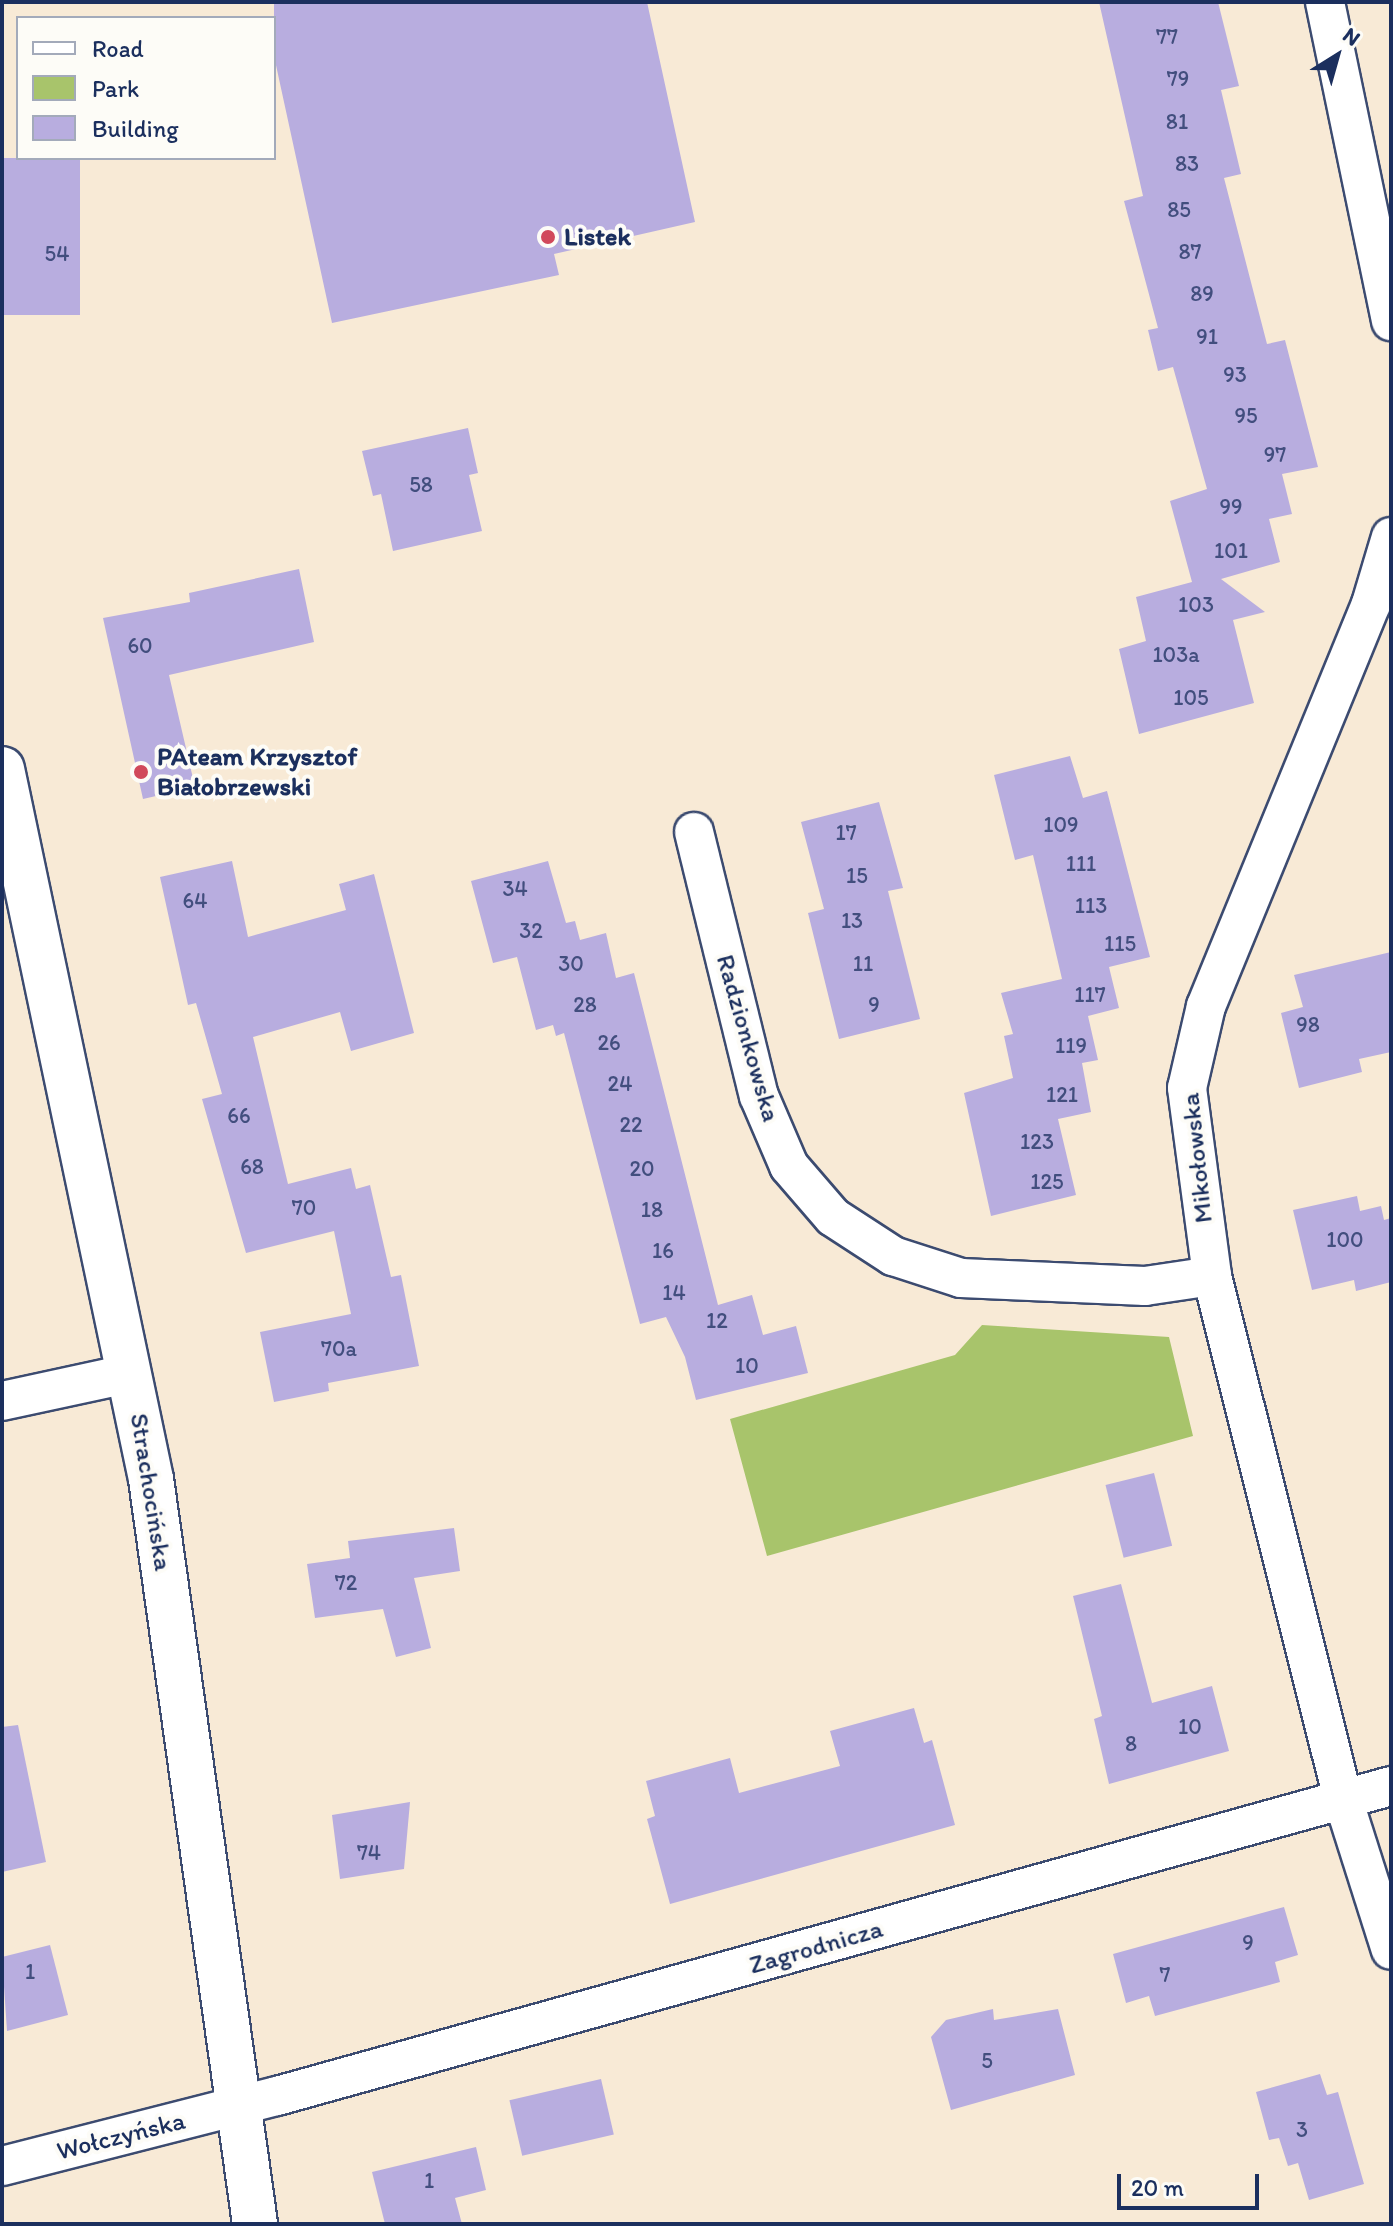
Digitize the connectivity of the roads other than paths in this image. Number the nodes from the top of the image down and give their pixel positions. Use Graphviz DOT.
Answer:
graph roads {
  1 [pos="1325,2"];
  2 [pos="1391,321"];
  3 [pos="1391,537"];
  4 [pos="2,769"];
  5 [pos="694,832"];
  6 [pos="1212,1276"];
  7 [pos="131,1373"];
  8 [pos="2,1401"];
  9 [pos="1391,1786"];
  10 [pos="1343,1799"];
  11 [pos="1391,1950"];
  12 [pos="240,2106"];
  13 [pos="2,2166"];
  14 [pos="255,2224"];
  1 -- 2 [label="street"];
  3 -- 6 [label="street, Mikołowska"];
  4 -- 7 [label="main road, Strachocińska"];
  5 -- 6 [label="street, Radzionkowska"];
  6 -- 10 [label="street, Mikołowska"];
  7 -- 8 [label="street"];
  7 -- 12 [label="main road, Strachocińska"];
  9 -- 10 [label="street, Zagrodnicza"];
  10 -- 11 [label="street, Mikołowska"];
  10 -- 12 [label="street, Zagrodnicza"];
  12 -- 13 [label="street, Wołczyńska"];
  12 -- 14 [label="main road, Strachocińska"];
}
